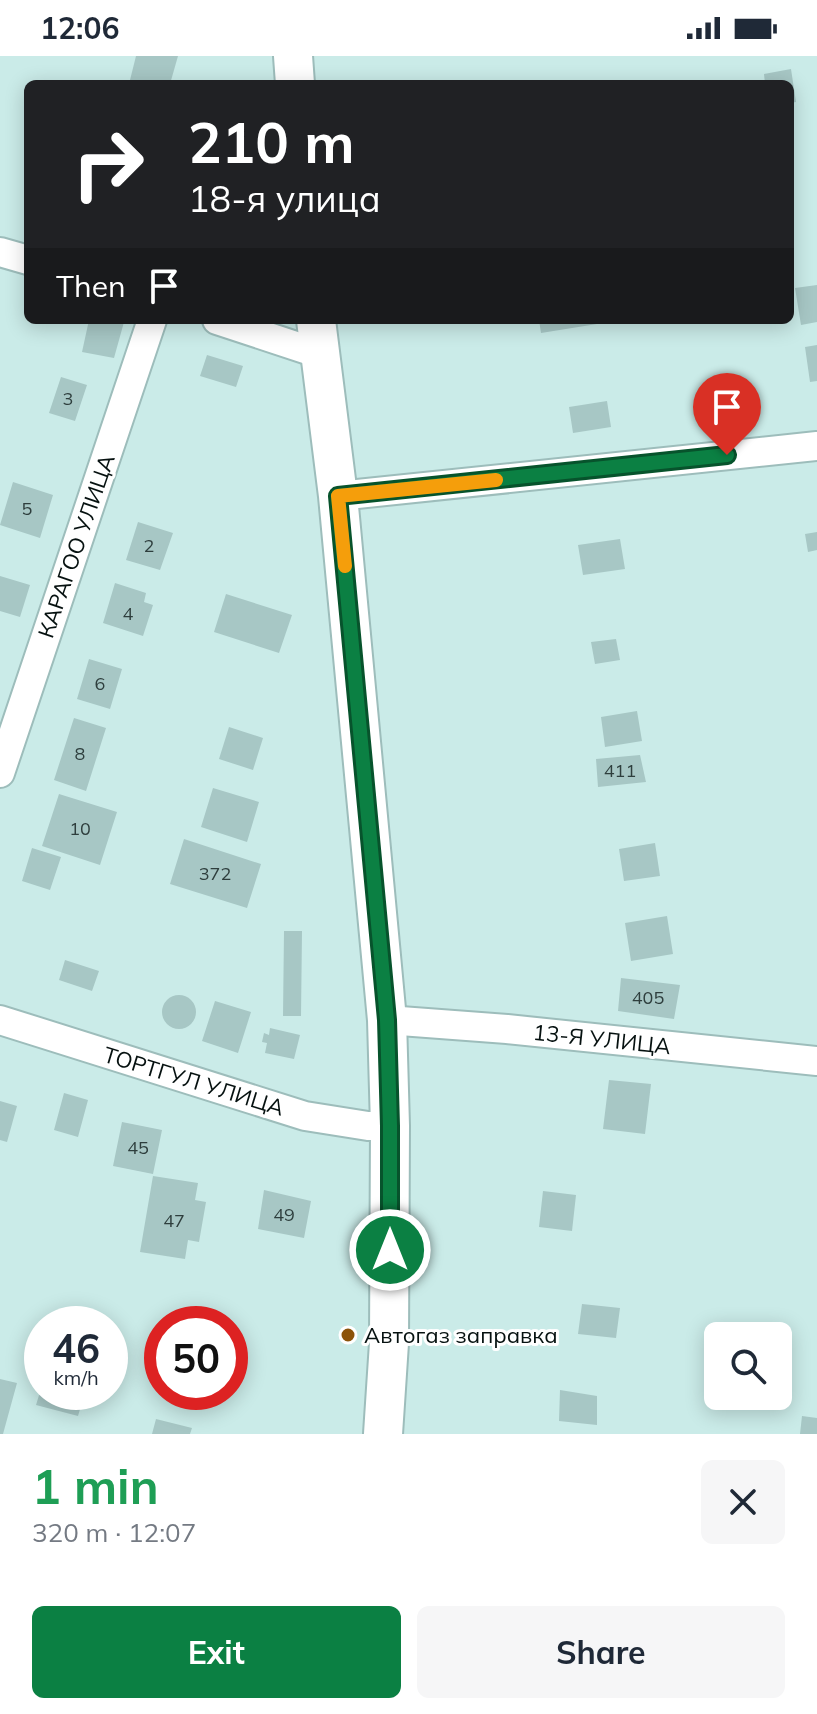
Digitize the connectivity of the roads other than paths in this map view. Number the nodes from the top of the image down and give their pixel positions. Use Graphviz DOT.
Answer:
graph roads {
  1 [pos="293,56"];
  2 [pos="295,80"];
  3 [pos="0,252"];
  4 [pos="24,259"];
  5 [pos="151,324"];
  6 [pos="241,324"];
  7 [pos="318,337"];
  8 [pos="817,446"];
  9 [pos="338,496"];
  10 [pos="0,773"];
  11 [pos="0,1020"];
  12 [pos="387,1020"];
  13 [pos="817,1061"];
  14 [pos="390,1126"];
  15 [pos="383,1434"];
  1 -- 2 [label="main road"];
  3 -- 4 [label="street"];
  5 -- 10 [label="street, КАРАГОО УЛИЦА"];
  6 -- 7 [label="street"];
  7 -- 9 [label="main road"];
  8 -- 9 [label="street"];
  9 -- 12 [label="main road"];
  11 -- 14 [label="street, ТОРТГУЛ УЛИЦА"];
  12 -- 13 [label="street, 13-Я УЛИЦА"];
  12 -- 14 [label="main road"];
  14 -- 15 [label="main road"];
}
